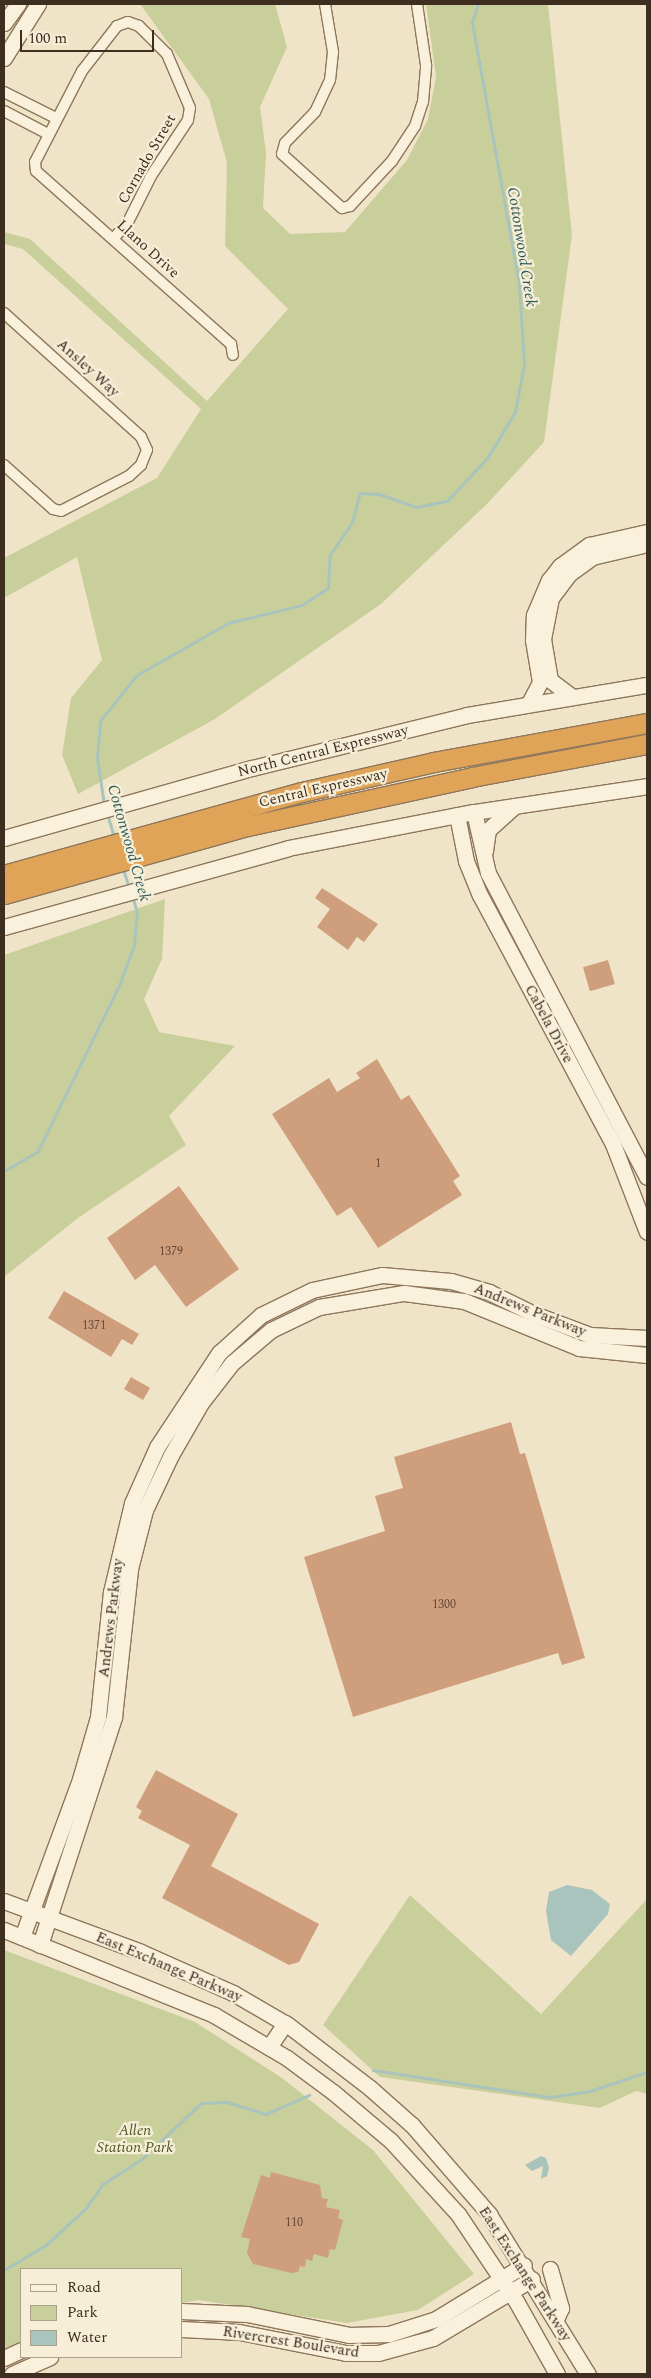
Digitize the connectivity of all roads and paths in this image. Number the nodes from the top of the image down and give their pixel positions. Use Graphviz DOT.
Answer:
graph roads {
  1 [pos="18,4"];
  2 [pos="38,4"];
  3 [pos="324,4"];
  4 [pos="417,4"];
  5 [pos="4,24"];
  6 [pos="4,58"];
  7 [pos="4,92"];
  8 [pos="4,112"];
  9 [pos="56,118"];
  10 [pos="48,134"];
  11 [pos="114,238"];
  12 [pos="4,313"];
  13 [pos="233,355"];
  14 [pos="6,469"];
  15 [pos="647,532"];
  16 [pos="647,544"];
  17 [pos="647,685"];
  18 [pos="571,696"];
  19 [pos="529,703"];
  20 [pos="647,723"];
  21 [pos="647,744"];
  22 [pos="647,786"];
  23 [pos="518,804"];
  24 [pos="474,812"];
  25 [pos="457,815"];
  26 [pos="4,838"];
  27 [pos="160,839"];
  28 [pos="484,860"];
  29 [pos="77,862"];
  30 [pos="4,875"];
  31 [pos="4,894"];
  32 [pos="4,927"];
  33 [pos="647,1177"];
  34 [pos="647,1232"];
  35 [pos="312,1290"];
  36 [pos="418,1294"];
  37 [pos="511,1302"];
  38 [pos="319,1307"];
  39 [pos="647,1338"];
  40 [pos="647,1355"];
  41 [pos="157,1447"];
  42 [pos="171,1455"];
  43 [pos="108,1619"];
  44 [pos="124,1621"];
  45 [pos="94,1730"];
  46 [pos="110,1735"];
  47 [pos="4,1900"];
  48 [pos="31,1911"];
  49 [pos="48,1917"];
  50 [pos="4,1930"];
  51 [pos="22,1937"];
  52 [pos="40,1945"];
  53 [pos="285,2023"];
  54 [pos="269,2047"];
  55 [pos="524,2266"];
  56 [pos="550,2268"];
  57 [pos="502,2278"];
  58 [pos="532,2279"];
  59 [pos="511,2292"];
  60 [pos="182,2311"];
  61 [pos="556,2319"];
  62 [pos="182,2329"];
  63 [pos="325,2330"];
  64 [pos="321,2348"];
  65 [pos="20,2350"];
  66 [pos="4,2358"];
  67 [pos="48,2358"];
  68 [pos="12,2374"];
  69 [pos="557,2374"];
  70 [pos="588,2374"];
  1 -- 5 [label="street"];
  2 -- 6 [label="street"];
  3 -- 4 [label="street"];
  7 -- 9 [label="street"];
  8 -- 10 [label="street"];
  9 -- 10 [label="street"];
  9 -- 11 [label="street, Cornado Street"];
  10 -- 11 [label="street, Llano Drive"];
  11 -- 13 [label="street, Llano Drive"];
  12 -- 14 [label="street, Ansley Way"];
  15 -- 19 [label="street"];
  16 -- 18 [label="street"];
  17 -- 18 [label="street, North Central Expressway"];
  18 -- 19 [label="street, North Central Expressway"];
  19 -- 26 [label="street, North Central Expressway"];
  20 -- 27 [label="highway, Central Expressway"];
  21 -- 27 [label="highway, Central Expressway"];
  22 -- 23 [label="street"];
  23 -- 24 [label="street"];
  23 -- 28 [label="street"];
  24 -- 25 [label="street"];
  24 -- 28 [label="street, Cabela Drive"];
  25 -- 32 [label="street"];
  25 -- 34 [label="street, Cabela Drive"];
  27 -- 29 [label="highway, Central Expressway"];
  28 -- 33 [label="street, Cabela Drive"];
  29 -- 30 [label="highway, Central Expressway"];
  29 -- 31 [label="highway, Central Expressway"];
  35 -- 37 [label="street, Andrews Parkway"];
  35 -- 38 [label="street"];
  35 -- 41 [label="street, Andrews Parkway"];
  36 -- 37 [label="street"];
  36 -- 38 [label="street, Andrews Parkway"];
  36 -- 40 [label="street, Andrews Parkway"];
  37 -- 39 [label="street, Andrews Parkway"];
  38 -- 42 [label="street, Andrews Parkway"];
  41 -- 42 [label="street"];
  41 -- 43 [label="street, Andrews Parkway"];
  42 -- 44 [label="street, Andrews Parkway"];
  43 -- 44 [label="street"];
  43 -- 45 [label="street, Andrews Parkway"];
  44 -- 46 [label="street, Andrews Parkway"];
  45 -- 46 [label="street"];
  45 -- 48 [label="street, Andrews Parkway"];
  46 -- 49 [label="street, Andrews Parkway"];
  47 -- 48 [label="street, East Exchange Parkway"];
  48 -- 49 [label="street, East Exchange Parkway"];
  48 -- 51 [label="street, Andrews Parkway"];
  49 -- 52 [label="street, Andrews Parkway"];
  49 -- 53 [label="street, East Exchange Parkway"];
  50 -- 51 [label="street, East Exchange Parkway"];
  51 -- 52 [label="street, East Exchange Parkway"];
  52 -- 54 [label="street, East Exchange Parkway"];
  53 -- 54 [label="street"];
  53 -- 55 [label="street, East Exchange Parkway"];
  54 -- 57 [label="street, East Exchange Parkway"];
  55 -- 57 [label="street, Rivercrest Boulevard"];
  55 -- 58 [label="street, East Exchange Parkway"];
  56 -- 61 [label="street"];
  57 -- 59 [label="street, East Exchange Parkway"];
  57 -- 63 [label="street, Rivercrest Boulevard"];
  58 -- 59 [label="street, Rivercrest Boulevard"];
  58 -- 61 [label="street, East Exchange Parkway"];
  59 -- 64 [label="street, Rivercrest Boulevard"];
  59 -- 69 [label="street, East Exchange Parkway"];
  60 -- 63 [label="street, Rivercrest Boulevard"];
  61 -- 70 [label="street, East Exchange Parkway"];
  62 -- 64 [label="street, Rivercrest Boulevard"];
  63 -- 64 [label="street"];
  65 -- 66 [label="street"];
  67 -- 68 [label="street"];
}
